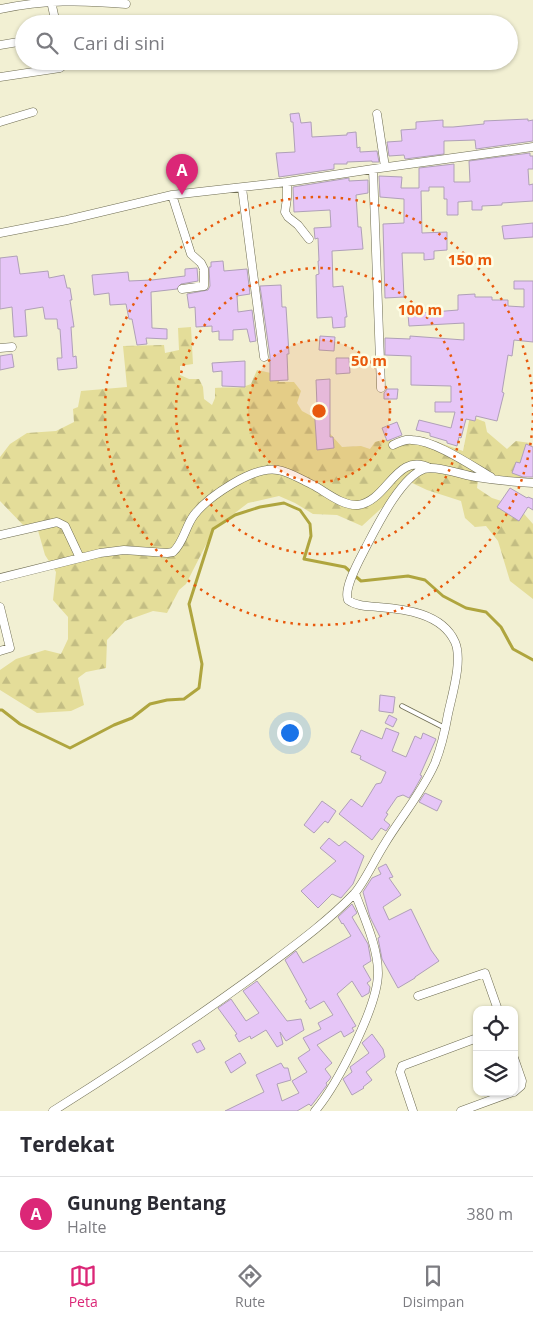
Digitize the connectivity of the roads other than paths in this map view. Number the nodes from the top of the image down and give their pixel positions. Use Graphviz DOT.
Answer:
graph roads {
  1 [pos="51,1"];
  2 [pos="30,2"];
  3 [pos="126,4"];
  4 [pos="0,9"];
  5 [pos="54,15"];
  6 [pos="15,42"];
  7 [pos="0,45"];
  8 [pos="48,70"];
  9 [pos="0,78"];
  10 [pos="33,112"];
  11 [pos="377,114"];
  12 [pos="0,122"];
  13 [pos="533,147"];
  14 [pos="385,167"];
  15 [pos="373,169"];
  16 [pos="287,182"];
  17 [pos="242,188"];
  18 [pos="172,196"];
  19 [pos="0,233"];
  20 [pos="309,239"];
  21 [pos="182,289"];
  22 [pos="12,347"];
  23 [pos="0,348"];
  24 [pos="264,357"];
  25 [pos="382,388"];
  26 [pos="393,445"];
  27 [pos="430,468"];
  28 [pos="494,479"];
  29 [pos="533,483"];
  30 [pos="0,535"];
  31 [pos="80,558"];
  32 [pos="0,578"];
  33 [pos="0,607"];
  34 [pos="1,616"];
  35 [pos="0,651"];
  36 [pos="402,706"];
  37 [pos="445,728"];
  38 [pos="355,893"];
  39 [pos="418,996"];
  40 [pos="497,1006"];
  41 [pos="473,1039"];
  42 [pos="518,1070"];
  43 [pos="518,1089"];
  44 [pos="503,1096"];
  45 [pos="52,1111"];
  46 [pos="315,1111"];
  47 [pos="413,1111"];
  48 [pos="461,1111"];
  1 -- 2 [label="street"];
  1 -- 3 [label="street"];
  1 -- 5 [label="street"];
  2 -- 4 [label="street"];
  6 -- 7 [label="street"];
  8 -- 9 [label="street"];
  10 -- 12 [label="street"];
  11 -- 14 [label="street"];
  13 -- 14 [label="street"];
  14 -- 15 [label="street"];
  15 -- 16 [label="street"];
  15 -- 25 [label="street"];
  16 -- 17 [label="street"];
  16 -- 20 [label="street"];
  17 -- 18 [label="street"];
  17 -- 24 [label="street"];
  18 -- 19 [label="street"];
  18 -- 21 [label="street"];
  22 -- 23 [label="street"];
  26 -- 28 [label="street"];
  27 -- 28 [label="street"];
  27 -- 31 [label="street"];
  27 -- 37 [label="street"];
  28 -- 29 [label="street"];
  30 -- 31 [label="street"];
  31 -- 32 [label="street"];
  33 -- 34 [label="street"];
  34 -- 35 [label="street"];
  36 -- 37 [label="lane"];
  37 -- 38 [label="street"];
  38 -- 45 [label="street"];
  38 -- 46 [label="street"];
  39 -- 40 [label="street"];
  41 -- 47 [label="street"];
  42 -- 43 [label="street"];
  44 -- 48 [label="street"];
}
